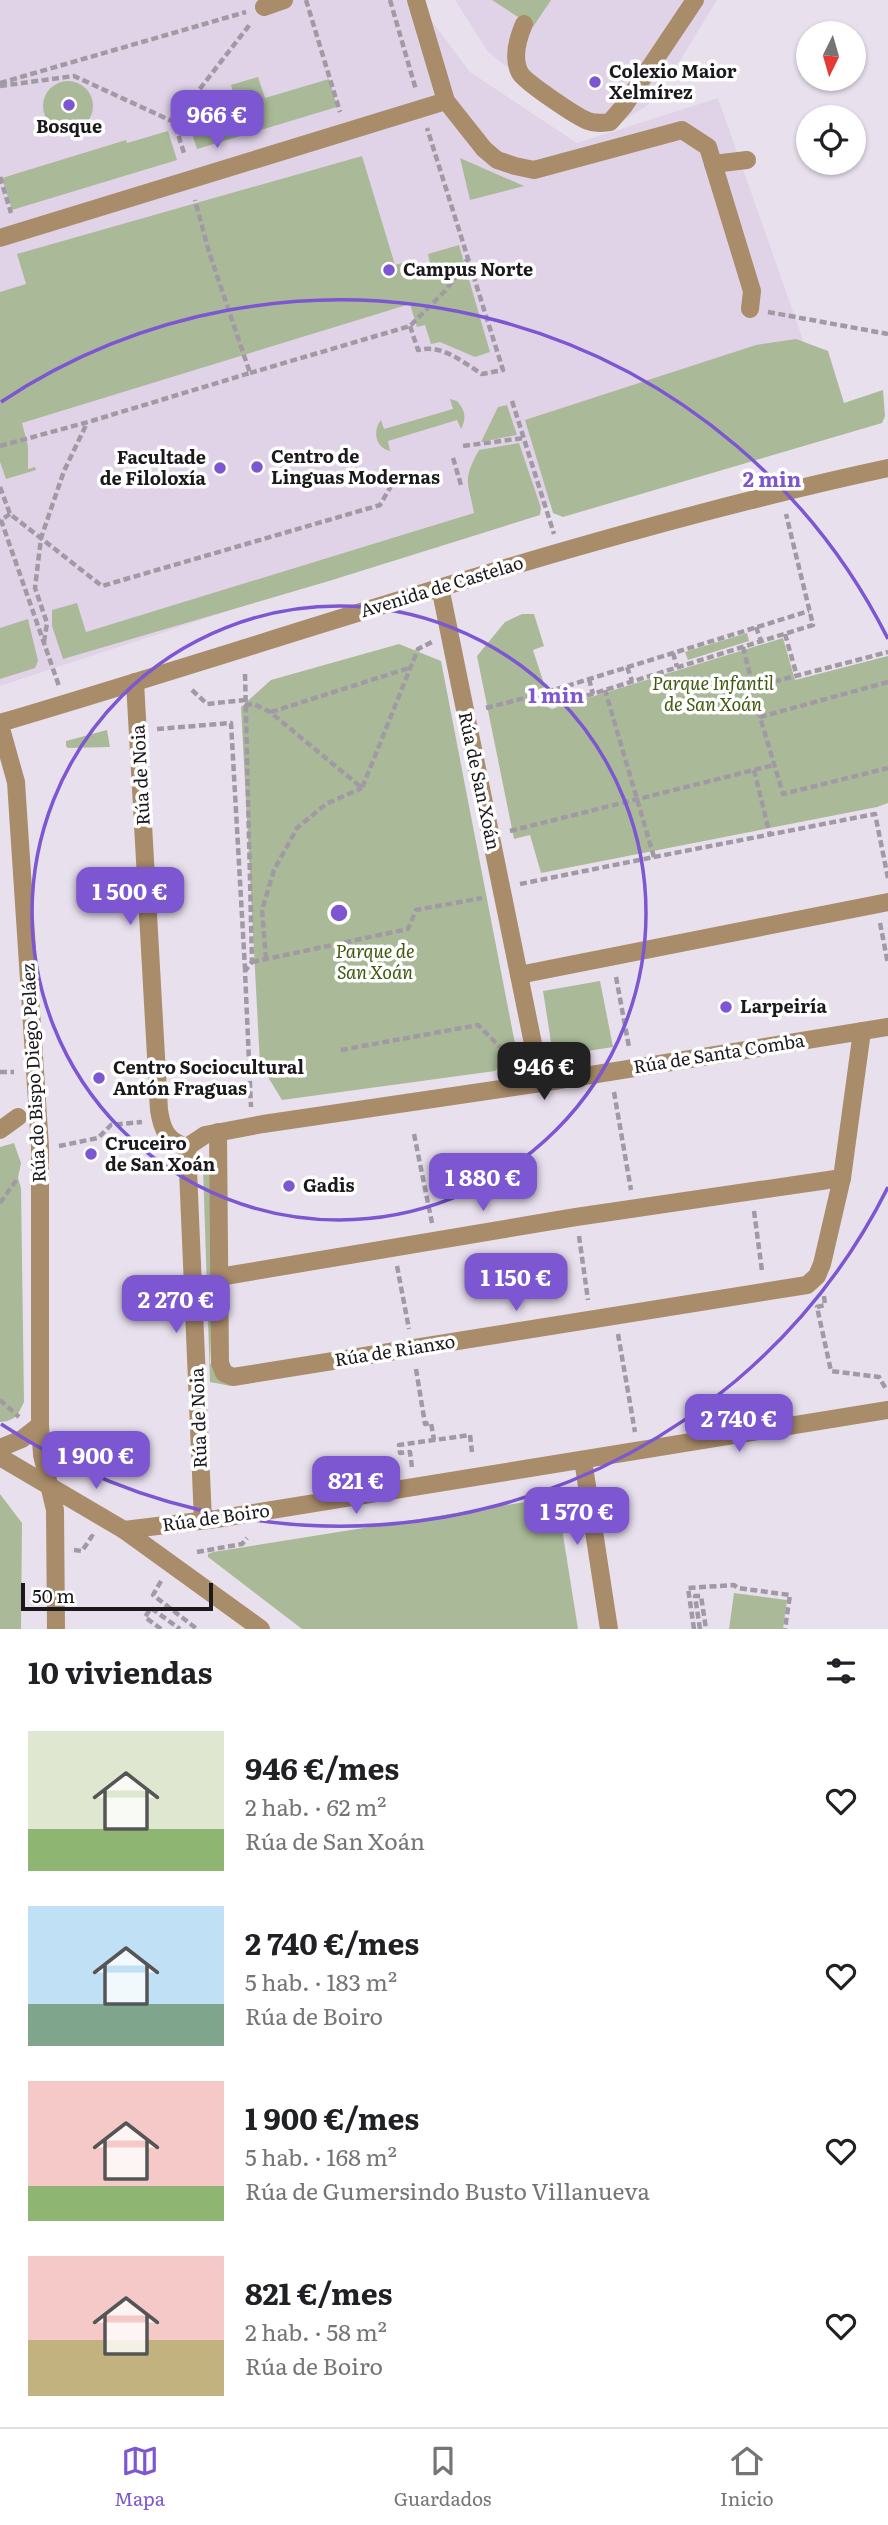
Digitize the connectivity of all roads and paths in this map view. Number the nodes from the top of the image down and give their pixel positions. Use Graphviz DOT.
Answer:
graph roads {
  1 [pos="284,0"];
  2 [pos="306,0"];
  3 [pos="390,0"];
  4 [pos="416,0"];
  5 [pos="695,0"];
  6 [pos="264,7"];
  7 [pos="524,24"];
  8 [pos="0,85"];
  9 [pos="417,94"];
  10 [pos="446,101"];
  11 [pos="340,112"];
  12 [pos="174,122"];
  13 [pos="426,124"];
  14 [pos="184,153"];
  15 [pos="747,160"];
  16 [pos="713,163"];
  17 [pos="0,177"];
  18 [pos="194,199"];
  19 [pos="10,210"];
  20 [pos="0,238"];
  21 [pos="467,259"];
  22 [pos="750,309"];
  23 [pos="410,326"];
  24 [pos="888,334"];
  25 [pos="250,373"];
  26 [pos="512,401"];
  27 [pos="88,422"];
  28 [pos="524,438"];
  29 [pos="0,446"];
  30 [pos="463,446"];
  31 [pos="453,458"];
  32 [pos="888,468"];
  33 [pos="397,476"];
  34 [pos="461,485"];
  35 [pos="0,486"];
  36 [pos="10,514"];
  37 [pos="786,514"];
  38 [pos="41,538"];
  39 [pos="555,538"];
  40 [pos="440,587"];
  41 [pos="809,611"];
  42 [pos="757,627"];
  43 [pos="785,634"];
  44 [pos="761,641"];
  45 [pos="44,642"];
  46 [pos="743,647"];
  47 [pos="418,649"];
  48 [pos="888,652"];
  49 [pos="673,653"];
  50 [pos="627,667"];
  51 [pos="677,667"];
  52 [pos="410,668"];
  53 [pos="245,674"];
  54 [pos="797,676"];
  55 [pos="589,678"];
  56 [pos="632,681"];
  57 [pos="135,682"];
  58 [pos="888,682"];
  59 [pos="753,687"];
  60 [pos="61,690"];
  61 [pos="192,690"];
  62 [pos="605,690"];
  63 [pos="544,692"];
  64 [pos="593,694"];
  65 [pos="245,703"];
  66 [pos="481,709"];
  67 [pos="270,712"];
  68 [pos="760,717"];
  69 [pos="0,724"];
  70 [pos="139,730"];
  71 [pos="774,765"];
  72 [pos="888,768"];
  73 [pos="754,770"];
  74 [pos="362,788"];
  75 [pos="637,800"];
  76 [pos="506,832"];
  77 [pos="770,835"];
  78 [pos="654,857"];
  79 [pos="888,878"];
  80 [pos="517,885"];
  81 [pos="494,896"];
  82 [pos="888,902"];
  83 [pos="266,959"];
  84 [pos="252,962"];
  85 [pos="245,971"];
  86 [pos="615,972"];
  87 [pos="519,975"];
  88 [pos="888,1027"];
  89 [pos="862,1031"];
  90 [pos="341,1050"];
  91 [pos="631,1055"];
  92 [pos="519,1065"];
  93 [pos="0,1072"];
  94 [pos="14,1072"];
  95 [pos="541,1083"];
  96 [pos="612,1083"];
  97 [pos="251,1112"];
  98 [pos="18,1117"];
  99 [pos="150,1121"];
  100 [pos="0,1130"];
  101 [pos="218,1132"];
  102 [pos="414,1134"];
  103 [pos="57,1146"];
  104 [pos="187,1147"];
  105 [pos="842,1178"];
  106 [pos="753,1191"];
  107 [pos="635,1208"];
  108 [pos="576,1217"];
  109 [pos="435,1241"];
  110 [pos="394,1248"];
  111 [pos="219,1277"];
  112 [pos="767,1293"];
  113 [pos="825,1305"];
  114 [pos="592,1320"];
  115 [pos="412,1349"];
  116 [pos="622,1358"];
  117 [pos="271,1371"];
  118 [pos="419,1387"];
  119 [pos="888,1393"];
  120 [pos="0,1401"];
  121 [pos="888,1410"];
  122 [pos="33,1423"];
  123 [pos="636,1436"];
  124 [pos="434,1440"];
  125 [pos="0,1448"];
  126 [pos="472,1452"];
  127 [pos="0,1457"];
  128 [pos="583,1460"];
  129 [pos="413,1471"];
  130 [pos="48,1486"];
  131 [pos="203,1521"];
  132 [pos="124,1530"];
  133 [pos="247,1538"];
  134 [pos="101,1542"];
  135 [pos="82,1551"];
  136 [pos="197,1552"];
  137 [pos="162,1581"];
  138 [pos="56,1629"];
  139 [pos="161,1629"];
  140 [pos="180,1629"];
  141 [pos="197,1629"];
  142 [pos="261,1629"];
  143 [pos="610,1629"];
  144 [pos="694,1629"];
  145 [pos="700,1629"];
  146 [pos="706,1629"];
  147 [pos="785,1629"];
  1 -- 6 [label="street"];
  2 -- 11 [label="path"];
  3 -- 9 [label="path"];
  4 -- 10 [label="street"];
  5 -- 7 [label="street"];
  6 -- 8 [label="path"];
  6 -- 12 [label="path"];
  8 -- 12 [label="path"];
  10 -- 16 [label="street"];
  10 -- 20 [label="street"];
  12 -- 14 [label="path"];
  13 -- 21 [label="path"];
  15 -- 16 [label="street"];
  16 -- 22 [label="street"];
  17 -- 19 [label="path"];
  18 -- 25 [label="path"];
  21 -- 23 [label="path"];
  21 -- 23 [label="path"];
  22 -- 24 [label="path"];
  23 -- 25 [label="path"];
  25 -- 27 [label="path"];
  26 -- 28 [label="path"];
  27 -- 29 [label="path"];
  27 -- 38 [label="path"];
  28 -- 30 [label="path"];
  28 -- 39 [label="path"];
  31 -- 34 [label="path"];
  32 -- 40 [label="street, Avenida de Castelao"];
  33 -- 38 [label="path"];
  35 -- 36 [label="path"];
  36 -- 38 [label="path"];
  36 -- 45 [label="path"];
  37 -- 41 [label="path"];
  38 -- 45 [label="path"];
  40 -- 57 [label="street, Avenida de Castelao"];
  40 -- 87 [label="street, Rúa de San Xoán"];
  41 -- 42 [label="path"];
  41 -- 43 [label="path"];
  42 -- 44 [label="path"];
  42 -- 49 [label="path"];
  43 -- 44 [label="path"];
  43 -- 54 [label="path"];
  44 -- 46 [label="path"];
  45 -- 60 [label="path"];
  46 -- 51 [label="path"];
  46 -- 59 [label="path"];
  47 -- 52 [label="path"];
  48 -- 54 [label="path"];
  49 -- 50 [label="path"];
  49 -- 51 [label="path"];
  50 -- 55 [label="path"];
  50 -- 56 [label="path"];
  51 -- 56 [label="path"];
  52 -- 67 [label="path"];
  52 -- 74 [label="path"];
  53 -- 65 [label="path"];
  54 -- 59 [label="path"];
  55 -- 63 [label="path"];
  55 -- 64 [label="path"];
  56 -- 62 [label="path"];
  57 -- 69 [label="street, Avenida de Castelao"];
  57 -- 70 [label="street, Rúa de Noia"];
  58 -- 68 [label="path"];
  59 -- 68 [label="path"];
  61 -- 65 [label="path"];
  62 -- 64 [label="path"];
  62 -- 75 [label="path"];
  63 -- 64 [label="path"];
  63 -- 66 [label="path"];
  65 -- 67 [label="path"];
  65 -- 84 [label="path"];
  67 -- 74 [label="path"];
  68 -- 71 [label="path"];
  69 -- 122 [label="street, Rúa do Bispo Diego Peláez"];
  70 -- 85 [label="path"];
  70 -- 104 [label="street, Rúa de Noia"];
  71 -- 72 [label="path"];
  71 -- 73 [label="path"];
  73 -- 75 [label="path"];
  73 -- 77 [label="path"];
  74 -- 83 [label="path"];
  75 -- 76 [label="path"];
  75 -- 78 [label="path"];
  77 -- 78 [label="path"];
  77 -- 79 [label="path"];
  78 -- 80 [label="path"];
  81 -- 83 [label="path"];
  82 -- 87 [label="street"];
  83 -- 84 [label="path"];
  84 -- 85 [label="path"];
  85 -- 97 [label="path"];
  86 -- 91 [label="path"];
  87 -- 95 [label="street, Rúa de San Xoán"];
  88 -- 89 [label="street, Rúa de Santa Comba"];
  89 -- 95 [label="street, Rúa de Santa Comba"];
  89 -- 105 [label="street, Rúa de Rianxo"];
  90 -- 92 [label="path"];
  93 -- 94 [label="path"];
  95 -- 101 [label="street, Rúa de Santa Comba"];
  96 -- 107 [label="path"];
  98 -- 100 [label="street"];
  99 -- 103 [label="path"];
  101 -- 104 [label="street"];
  101 -- 111 [label="street, Rúa de Noia"];
  102 -- 109 [label="path"];
  104 -- 131 [label="street, Rúa de Noia"];
  105 -- 106 [label="street"];
  105 -- 112 [label="street, Rúa de Rianxo"];
  106 -- 107 [label="street"];
  106 -- 112 [label="path"];
  107 -- 108 [label="street"];
  108 -- 109 [label="street"];
  108 -- 114 [label="path"];
  109 -- 110 [label="street"];
  110 -- 111 [label="street"];
  110 -- 115 [label="path"];
  111 -- 117 [label="street, Rúa de Noia"];
  112 -- 114 [label="street, Rúa de Rianxo"];
  113 -- 119 [label="path"];
  114 -- 115 [label="street, Rúa de Rianxo"];
  115 -- 117 [label="street, Rúa de Rianxo"];
  116 -- 123 [label="path"];
  118 -- 124 [label="path"];
  120 -- 122 [label="path"];
  121 -- 128 [label="street, Rúa de Boiro"];
  122 -- 125 [label="street"];
  122 -- 130 [label="street, Rúa do Bispo Diego Peláez"];
  124 -- 126 [label="path"];
  124 -- 129 [label="path"];
  127 -- 130 [label="street"];
  128 -- 131 [label="street, Rúa de Boiro"];
  128 -- 143 [label="street"];
  130 -- 132 [label="street"];
  130 -- 138 [label="street, Rúa do Bispo Diego Peláez"];
  131 -- 132 [label="street, Rúa de Boiro"];
  132 -- 142 [label="street"];
  133 -- 136 [label="path"];
  134 -- 135 [label="path"];
  137 -- 141 [label="path"];
  139 -- 140 [label="path"];
  144 -- 147 [label="path"];
  145 -- 146 [label="path"];
}
